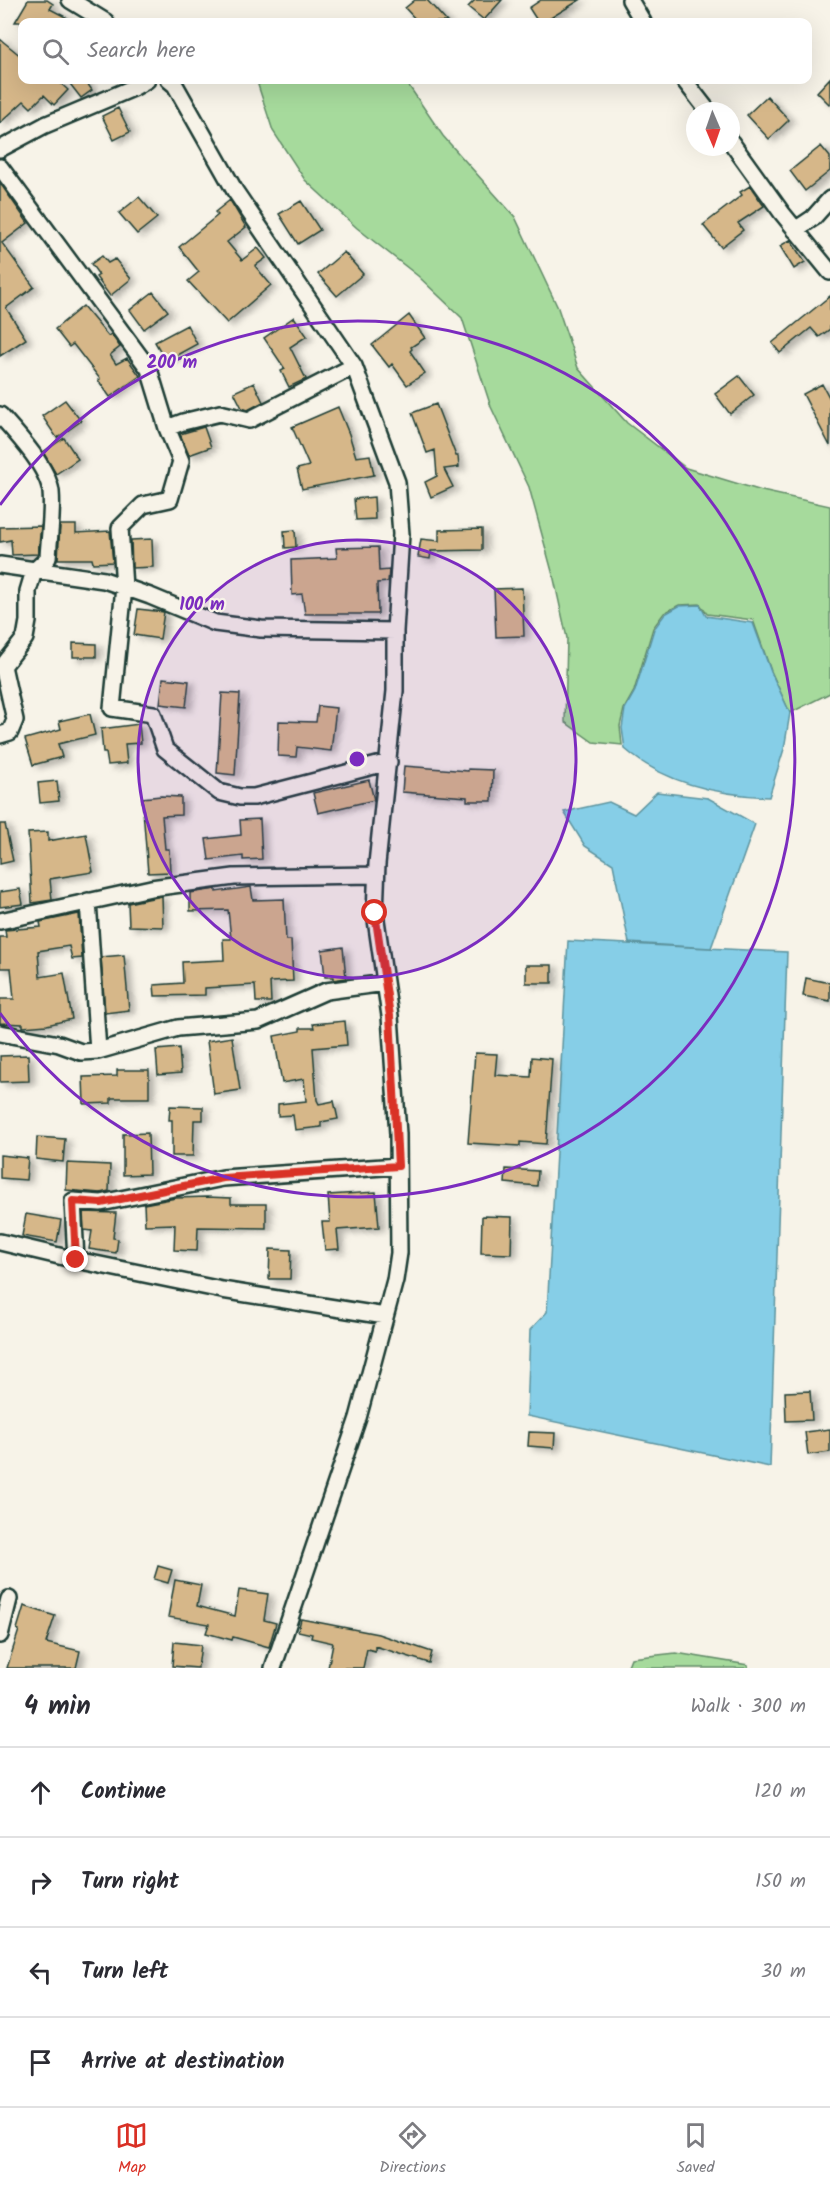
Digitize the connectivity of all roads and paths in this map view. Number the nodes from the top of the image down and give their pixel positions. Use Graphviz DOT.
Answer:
graph roads {
  1 [pos="70,0"];
  2 [pos="630,0"];
  3 [pos="99,18"];
  4 [pos="641,18"];
  5 [pos="140,84"];
  6 [pos="174,84"];
  7 [pos="687,84"];
  8 [pos="701,102"];
  9 [pos="0,148"];
  10 [pos="740,154"];
  11 [pos="0,167"];
  12 [pos="830,199"];
  13 [pos="795,230"];
  14 [pos="830,272"];
  15 [pos="354,366"];
  16 [pos="0,415"];
  17 [pos="167,428"];
  18 [pos="0,565"];
  19 [pos="34,571"];
  20 [pos="124,587"];
  21 [pos="395,631"];
  22 [pos="0,735"];
  23 [pos="389,762"];
  24 [pos="376,875"];
  25 [pos="88,901"];
  26 [pos="0,921"];
  27 [pos="385,983"];
  28 [pos="0,1034"];
  29 [pos="98,1051"];
  30 [pos="398,1166"];
  31 [pos="0,1242"];
  32 [pos="76,1260"];
  33 [pos="385,1316"];
  34 [pos="9,1599"];
  35 [pos="0,1635"];
  36 [pos="273,1668"];
  1 -- 3 [label="street"];
  2 -- 4 [label="street"];
  5 -- 9 [label="street"];
  6 -- 15 [label="street"];
  7 -- 8 [label="street"];
  10 -- 13 [label="street"];
  11 -- 17 [label="street"];
  12 -- 13 [label="street"];
  13 -- 14 [label="street"];
  15 -- 17 [label="street"];
  15 -- 21 [label="street"];
  16 -- 19 [label="street"];
  17 -- 20 [label="street"];
  18 -- 19 [label="street"];
  19 -- 20 [label="street"];
  19 -- 22 [label="street"];
  20 -- 21 [label="street"];
  20 -- 23 [label="street"];
  21 -- 23 [label="street"];
  23 -- 24 [label="street"];
  24 -- 25 [label="street"];
  24 -- 27 [label="street"];
  25 -- 26 [label="street"];
  25 -- 29 [label="street"];
  27 -- 29 [label="street"];
  27 -- 30 [label="street"];
  28 -- 29 [label="street"];
  30 -- 32 [label="street"];
  30 -- 33 [label="street"];
  31 -- 32 [label="street"];
  32 -- 33 [label="street"];
  33 -- 36 [label="street"];
  34 -- 35 [label="street"];
}
